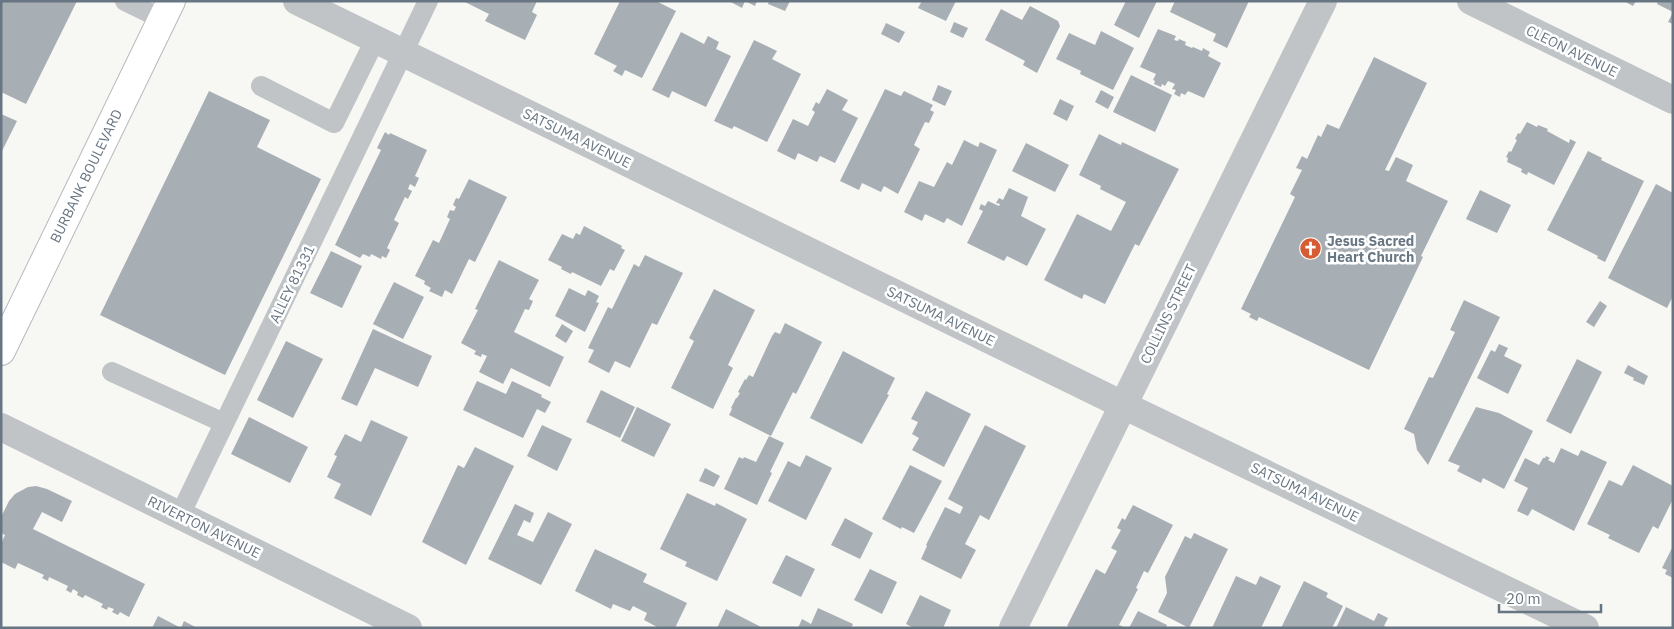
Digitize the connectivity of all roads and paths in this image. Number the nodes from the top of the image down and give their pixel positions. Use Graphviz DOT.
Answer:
graph roads {
  1 [pos="125,1"];
  2 [pos="297,1"];
  3 [pos="428,1"];
  4 [pos="1323,1"];
  5 [pos="1470,1"];
  6 [pos="167,10"];
  7 [pos="375,40"];
  8 [pos="403,53"];
  9 [pos="261,86"];
  10 [pos="1673,100"];
  11 [pos="1,351"];
  12 [pos="112,372"];
  13 [pos="1123,405"];
  14 [pos="224,423"];
  15 [pos="1,427"];
  16 [pos="180,515"];
  17 [pos="408,628"];
  18 [pos="1013,628"];
  19 [pos="1585,628"];
  1 -- 6 [label="lane"];
  2 -- 7 [label="street, SATSUMA AVENUE"];
  3 -- 8 [label="lane, ALLEY 81331"];
  4 -- 13 [label="street, COLLINS STREET"];
  5 -- 10 [label="street, CLEON AVENUE"];
  6 -- 11 [label="main road, BURBANK BOULEVARD"];
  7 -- 8 [label="street, SATSUMA AVENUE"];
  7 -- 9 [label="lane"];
  8 -- 13 [label="street, SATSUMA AVENUE"];
  8 -- 14 [label="lane, ALLEY 81331"];
  12 -- 14 [label="lane"];
  13 -- 18 [label="street, COLLINS STREET"];
  13 -- 19 [label="street, SATSUMA AVENUE"];
  14 -- 16 [label="lane, ALLEY 81331"];
  15 -- 16 [label="street, RIVERTON AVENUE"];
  16 -- 17 [label="street, RIVERTON AVENUE"];
}
